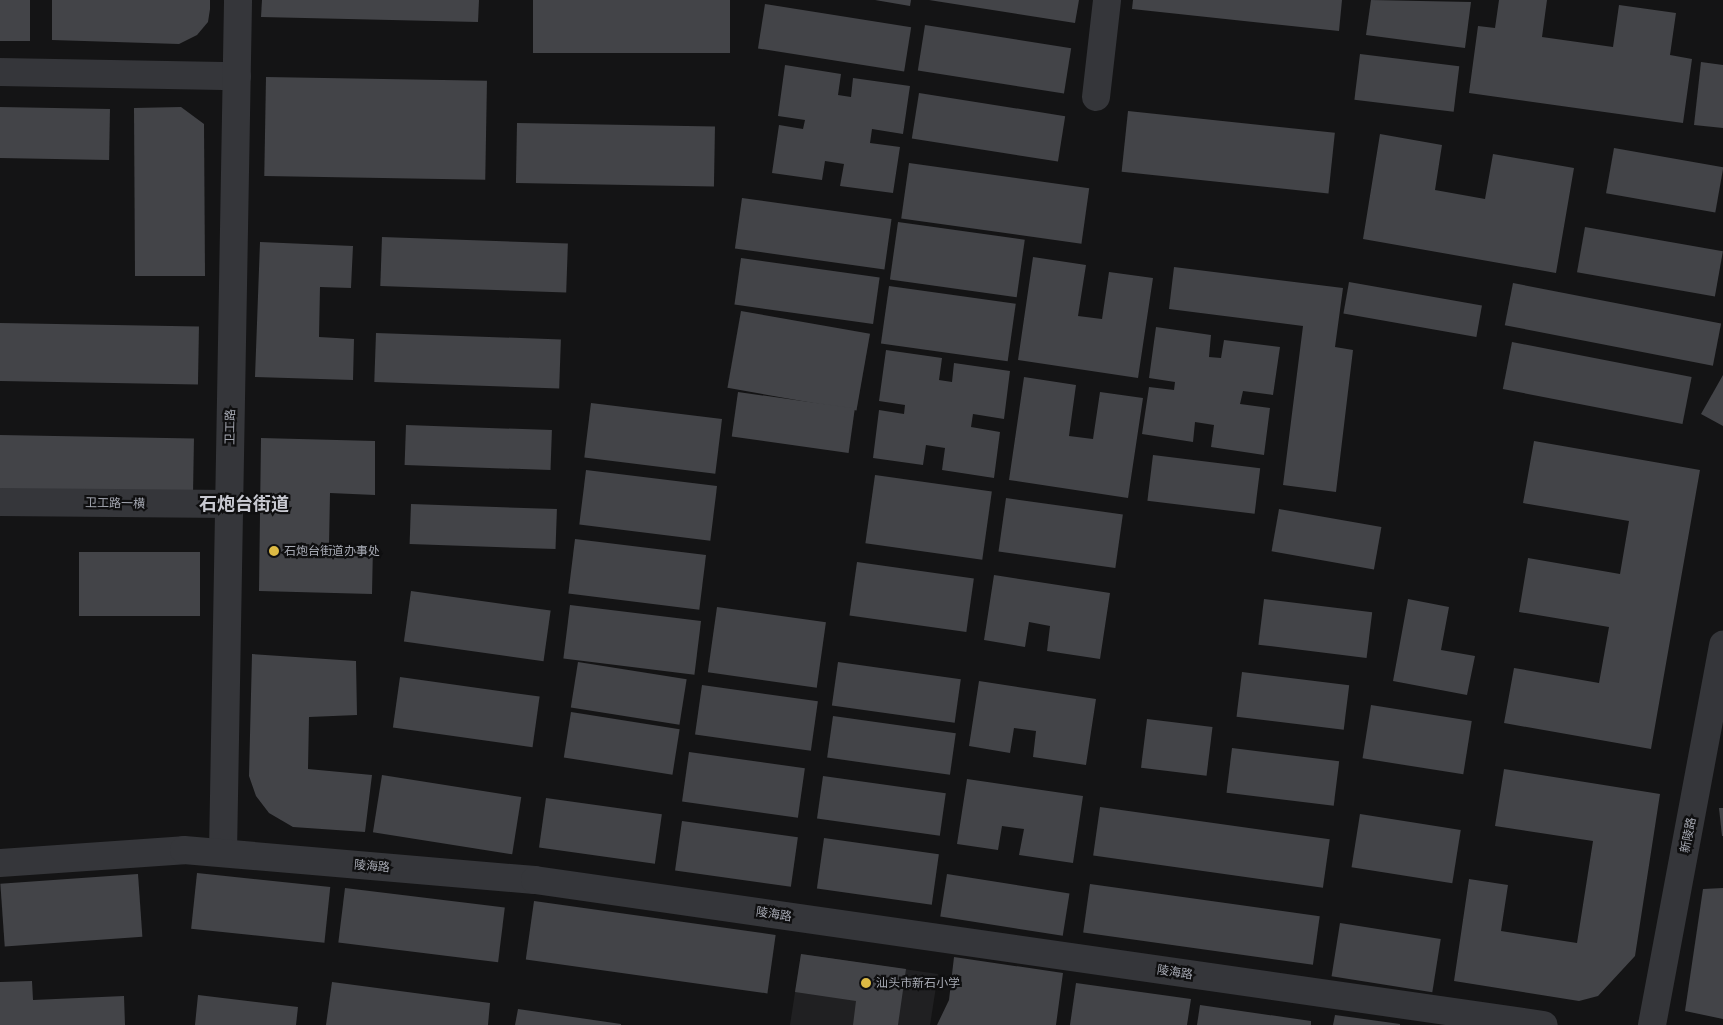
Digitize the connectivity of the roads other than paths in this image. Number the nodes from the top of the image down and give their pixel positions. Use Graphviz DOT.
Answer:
graph roads {
  1 [pos="238,0"];
  2 [pos="1107,0"];
  3 [pos="0,72"];
  4 [pos="237,76"];
  5 [pos="1096,97"];
  6 [pos="0,502"];
  7 [pos="229,504"];
  8 [pos="1723,645"];
  9 [pos="223,853"];
  10 [pos="0,863"];
  11 [pos="1544,1025"];
  12 [pos="1652,1025"];
  1 -- 4 [label="street, 卫工路"];
  2 -- 5 [label="street"];
  3 -- 4 [label="street"];
  4 -- 7 [label="street, 卫工路"];
  6 -- 7 [label="street, 卫工路一横"];
  7 -- 9 [label="street, 卫工路"];
  8 -- 12 [label="street, 新陵路"];
  9 -- 10 [label="street, 陵海路"];
  9 -- 11 [label="street, 陵海路"];
}
